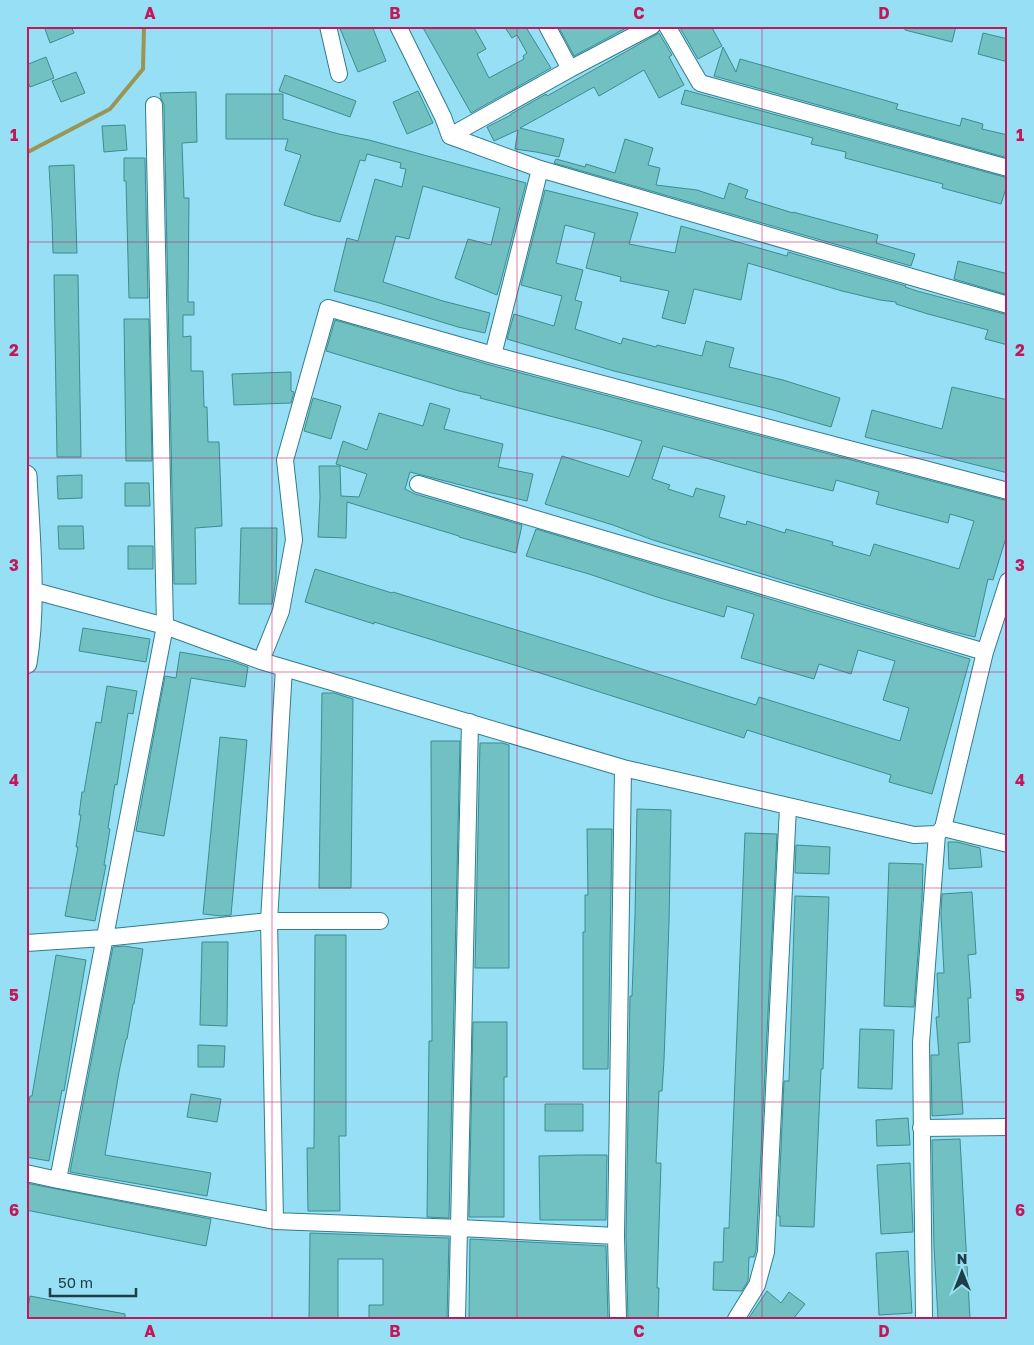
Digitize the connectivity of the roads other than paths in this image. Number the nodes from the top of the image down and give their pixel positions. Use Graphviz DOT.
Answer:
graph roads {
  1 [pos="328,26"];
  2 [pos="398,26"];
  3 [pos="547,26"];
  4 [pos="652,26"];
  5 [pos="667,26"];
  6 [pos="570,69"];
  7 [pos="339,74"];
  8 [pos="154,105"];
  9 [pos="450,136"];
  10 [pos="1008,168"];
  11 [pos="540,169"];
  12 [pos="1008,305"];
  13 [pos="492,354"];
  14 [pos="26,476"];
  15 [pos="418,484"];
  16 [pos="1008,492"];
  17 [pos="1008,580"];
  18 [pos="31,590"];
  19 [pos="164,626"];
  20 [pos="985,652"];
  21 [pos="261,661"];
  22 [pos="26,663"];
  23 [pos="284,668"];
  24 [pos="470,722"];
  25 [pos="623,768"];
  26 [pos="788,807"];
  27 [pos="940,831"];
  28 [pos="1008,844"];
  29 [pos="269,921"];
  30 [pos="380,921"];
  31 [pos="104,938"];
  32 [pos="26,943"];
  33 [pos="1008,1127"];
  34 [pos="921,1128"];
  35 [pos="26,1173"];
  36 [pos="58,1180"];
  37 [pos="276,1221"];
  38 [pos="460,1228"];
  39 [pos="616,1236"];
  40 [pos="458,1319"];
  41 [pos="618,1319"];
  42 [pos="736,1319"];
  43 [pos="924,1319"];
  1 -- 7 [label="street"];
  2 -- 9 [label="street"];
  3 -- 6 [label="street"];
  4 -- 6 [label="street"];
  5 -- 10 [label="street"];
  6 -- 9 [label="street"];
  8 -- 19 [label="street"];
  9 -- 11 [label="street"];
  11 -- 12 [label="street"];
  11 -- 13 [label="street"];
  13 -- 16 [label="street"];
  13 -- 21 [label="street"];
  14 -- 18 [label="main road"];
  15 -- 20 [label="street"];
  17 -- 20 [label="street"];
  18 -- 19 [label="street"];
  18 -- 22 [label="main road"];
  19 -- 21 [label="street"];
  19 -- 31 [label="street"];
  20 -- 27 [label="street"];
  21 -- 23 [label="street"];
  23 -- 24 [label="street"];
  23 -- 29 [label="street"];
  24 -- 25 [label="street"];
  24 -- 38 [label="street"];
  25 -- 26 [label="street"];
  25 -- 39 [label="street"];
  26 -- 27 [label="street"];
  26 -- 42 [label="street"];
  27 -- 28 [label="street"];
  27 -- 34 [label="street"];
  29 -- 30 [label="street"];
  29 -- 31 [label="street"];
  29 -- 37 [label="street"];
  31 -- 32 [label="street"];
  31 -- 36 [label="street"];
  33 -- 34 [label="street"];
  34 -- 43 [label="street"];
  35 -- 36 [label="street"];
  36 -- 37 [label="street"];
  37 -- 38 [label="street"];
  38 -- 39 [label="street"];
  38 -- 40 [label="street"];
  39 -- 41 [label="street"];
}
